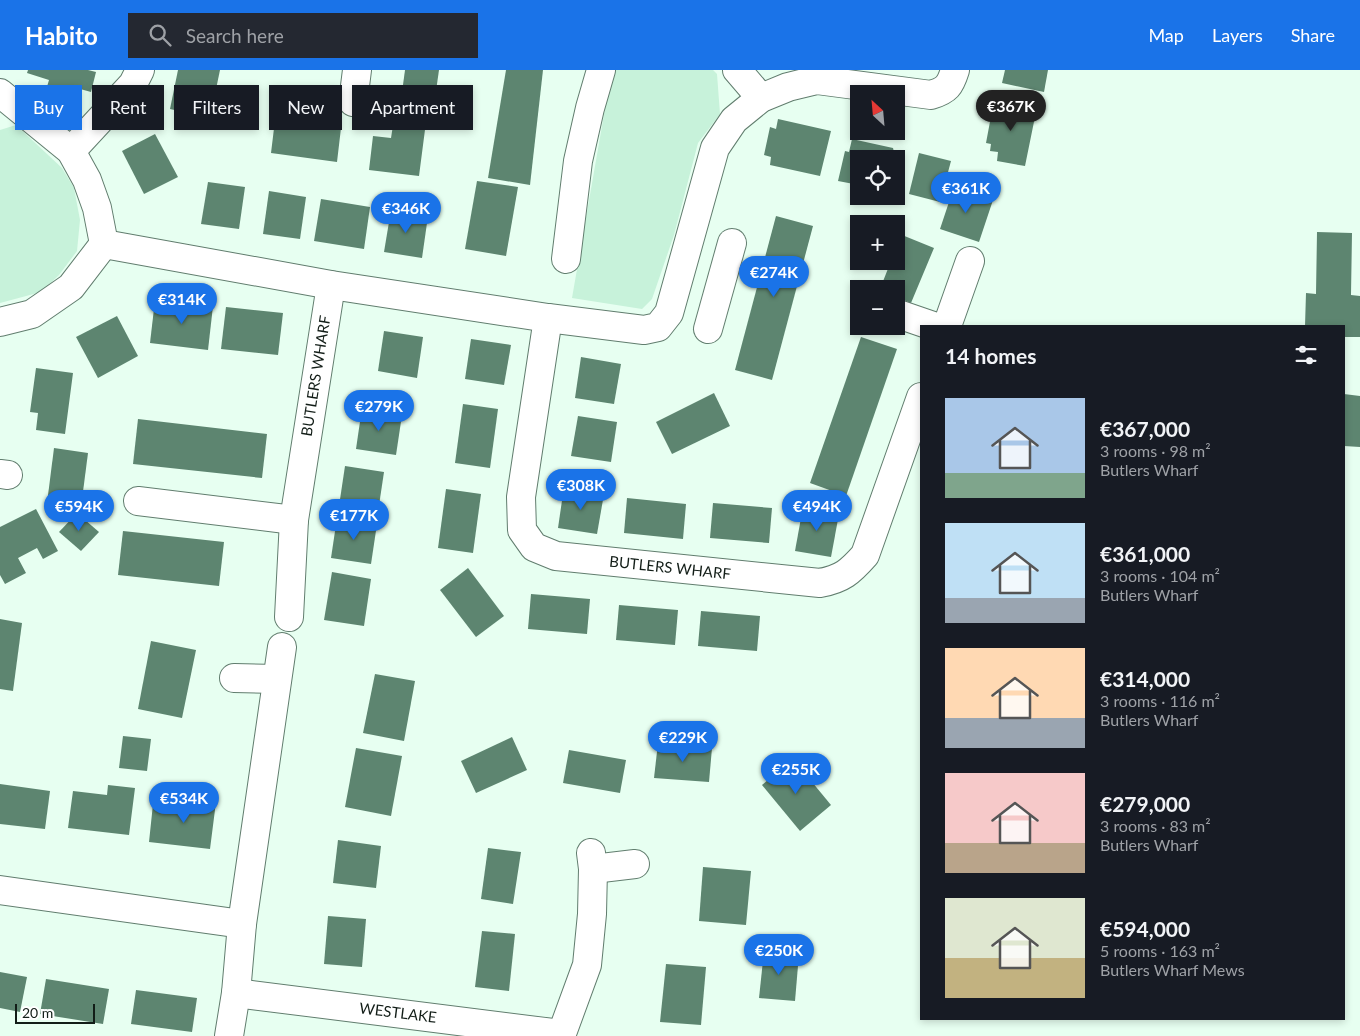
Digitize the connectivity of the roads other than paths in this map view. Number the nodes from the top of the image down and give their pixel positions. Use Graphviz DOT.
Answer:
graph roads {
  1 [pos="140,70"];
  2 [pos="357,70"];
  3 [pos="601,70"];
  4 [pos="737,70"];
  5 [pos="955,70"];
  6 [pos="355,85"];
  7 [pos="761,98"];
  8 [pos="2,100"];
  9 [pos="71,152"];
  10 [pos="732,243"];
  11 [pos="104,244"];
  12 [pos="566,259"];
  13 [pos="970,261"];
  14 [pos="680,274"];
  15 [pos="331,285"];
  16 [pos="719,286"];
  17 [pos="905,316"];
  18 [pos="548,318"];
  19 [pos="0,322"];
  20 [pos="931,325"];
  21 [pos="947,325"];
  22 [pos="708,329"];
  23 [pos="920,400"];
  24 [pos="138,501"];
  25 [pos="294,520"];
  26 [pos="289,617"];
  27 [pos="282,647"];
  28 [pos="234,678"];
  29 [pos="277,679"];
  30 [pos="635,864"];
  31 [pos="0,890"];
  32 [pos="242,924"];
  33 [pos="236,993"];
  34 [pos="561,1035"];
  35 [pos="229,1036"];
  1 -- 9 [label="street"];
  2 -- 6 [label="street"];
  3 -- 12 [label="street"];
  4 -- 7 [label="street"];
  5 -- 7 [label="street"];
  7 -- 14 [label="street"];
  8 -- 9 [label="street"];
  9 -- 11 [label="street"];
  10 -- 16 [label="street"];
  11 -- 15 [label="street"];
  11 -- 19 [label="street"];
  13 -- 21 [label="street"];
  14 -- 16 [label="street"];
  14 -- 18 [label="street"];
  15 -- 18 [label="street"];
  15 -- 25 [label="street, BUTLERS WHARF"];
  16 -- 22 [label="street"];
  17 -- 20 [label="street"];
  18 -- 23 [label="street, BUTLERS WHARF"];
  24 -- 25 [label="street"];
  25 -- 26 [label="street, BUTLERS WHARF"];
  27 -- 29 [label="street"];
  28 -- 29 [label="street"];
  29 -- 32 [label="street"];
  30 -- 34 [label="street, WESTLAKE"];
  31 -- 32 [label="street"];
  32 -- 33 [label="street"];
  33 -- 34 [label="street, WESTLAKE"];
  33 -- 35 [label="street"];
}
